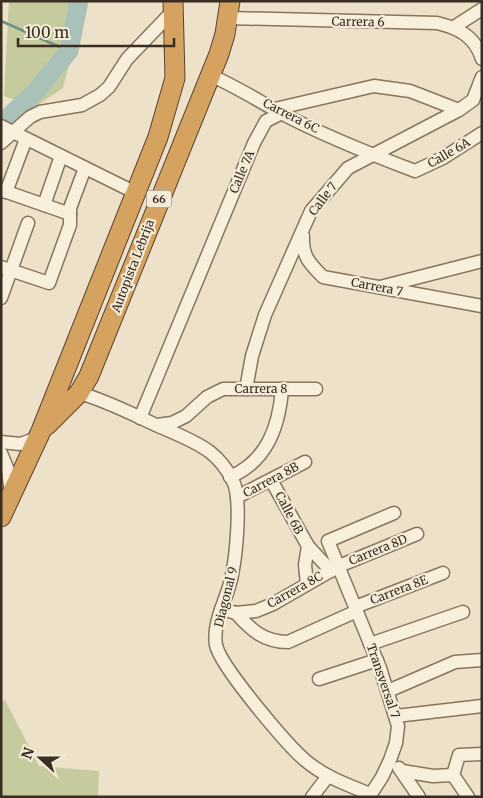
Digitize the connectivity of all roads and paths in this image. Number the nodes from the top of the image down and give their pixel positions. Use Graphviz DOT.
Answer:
graph roads {
  1 [pos="173,6"];
  2 [pos="482,9"];
  3 [pos="229,10"];
  4 [pos="454,27"];
  5 [pos="482,59"];
  6 [pos="210,75"];
  7 [pos="482,77"];
  8 [pos="459,110"];
  9 [pos="282,113"];
  10 [pos="7,129"];
  11 [pos="482,134"];
  12 [pos="26,139"];
  13 [pos="1,143"];
  14 [pos="61,156"];
  15 [pos="373,156"];
  16 [pos="85,168"];
  17 [pos="415,172"];
  18 [pos="4,191"];
  19 [pos="136,193"];
  20 [pos="44,205"];
  21 [pos="70,214"];
  22 [pos="28,223"];
  23 [pos="303,234"];
  24 [pos="482,261"];
  25 [pos="6,269"];
  26 [pos="377,288"];
  27 [pos="1,298"];
  28 [pos="482,306"];
  29 [pos="246,389"];
  30 [pos="282,389"];
  31 [pos="316,389"];
  32 [pos="79,393"];
  33 [pos="140,418"];
  34 [pos="157,425"];
  35 [pos="40,434"];
  36 [pos="1,442"];
  37 [pos="1,453"];
  38 [pos="305,462"];
  39 [pos="230,477"];
  40 [pos="271,480"];
  41 [pos="11,496"];
  42 [pos="237,498"];
  43 [pos="394,513"];
  44 [pos="1,517"];
  45 [pos="417,534"];
  46 [pos="308,546"];
  47 [pos="335,568"];
  48 [pos="443,573"];
  49 [pos="307,584"];
  50 [pos="356,609"];
  51 [pos="221,610"];
  52 [pos="463,612"];
  53 [pos="236,613"];
  54 [pos="370,644"];
  55 [pos="377,660"];
  56 [pos="482,660"];
  57 [pos="319,679"];
  58 [pos="388,691"];
  59 [pos="482,706"];
  60 [pos="396,716"];
  61 [pos="482,754"];
  62 [pos="392,756"];
  63 [pos="402,771"];
  64 [pos="453,775"];
  65 [pos="328,776"];
  66 [pos="369,796"];
  67 [pos="312,797"];
  68 [pos="419,797"];
  69 [pos="468,797"];
  1 -- 10 [label="street"];
  1 -- 19 [label="highway, Autopista Lebrija / 66"];
  2 -- 4 [label="street"];
  3 -- 4 [label="street, Carrera 6"];
  3 -- 6 [label="highway, Autopista Lebrija / 66"];
  4 -- 5 [label="street"];
  6 -- 9 [label="street, Carrera 6C"];
  6 -- 32 [label="highway, Autopista Lebrija / 66"];
  7 -- 8 [label="street, Calle 7"];
  8 -- 9 [label="street, Calle 7A"];
  8 -- 15 [label="street, Calle 7"];
  9 -- 15 [label="street, Carrera 6C"];
  9 -- 33 [label="street, Calle 7A"];
  10 -- 12 [label="street"];
  10 -- 13 [label="street"];
  11 -- 17 [label="street, Calle 6A"];
  12 -- 14 [label="street"];
  12 -- 18 [label="street"];
  14 -- 16 [label="street"];
  14 -- 20 [label="street"];
  15 -- 17 [label="street, Carrera 6C"];
  15 -- 23 [label="street, Calle 7"];
  16 -- 19 [label="street"];
  16 -- 21 [label="street"];
  18 -- 20 [label="street"];
  19 -- 35 [label="highway, Autopista Lebrija / 66"];
  20 -- 21 [label="street"];
  21 -- 25 [label="street"];
  22 -- 25 [label="street"];
  23 -- 26 [label="street, Carrera 7"];
  23 -- 29 [label="street, Calle 7"];
  24 -- 26 [label="street"];
  25 -- 27 [label="street"];
  26 -- 28 [label="street, Carrera 7"];
  29 -- 30 [label="street, Carrera 8"];
  29 -- 34 [label="street, Carrera 8"];
  30 -- 31 [label="street, Carrera 8"];
  30 -- 39 [label="street"];
  32 -- 33 [label="street, Diagonal 9"];
  32 -- 35 [label="highway, Autopista Lebrija / 66"];
  33 -- 34 [label="street, Diagonal 9"];
  34 -- 39 [label="street, Diagonal 9"];
  35 -- 36 [label="street"];
  35 -- 41 [label="highway, Autopista Lebrija / 66"];
  37 -- 41 [label="street"];
  38 -- 40 [label="street, Carrera 8B"];
  39 -- 42 [label="street, Diagonal 9"];
  40 -- 42 [label="street, Carrera 8B"];
  40 -- 46 [label="street, Calle 6B"];
  41 -- 44 [label="highway, Autopista Lebrija / 66"];
  42 -- 51 [label="street, Diagonal 9"];
  43 -- 47 [label="street"];
  45 -- 47 [label="street, Carrera 8D"];
  46 -- 47 [label="street, Calle 6B"];
  46 -- 49 [label="street, Calle 6B"];
  47 -- 49 [label="street, Carrera 8C"];
  47 -- 50 [label="street, Transversal 7"];
  48 -- 50 [label="street, Carrera 8E"];
  49 -- 53 [label="street, Carrera 8C"];
  50 -- 53 [label="street"];
  50 -- 54 [label="street, Transversal 7"];
  51 -- 53 [label="street, Carrera 8C"];
  51 -- 65 [label="street, Diagonal 9"];
  52 -- 54 [label="street"];
  54 -- 55 [label="street, Transversal 7"];
  55 -- 57 [label="street"];
  55 -- 58 [label="street, Transversal 7"];
  56 -- 58 [label="street"];
  58 -- 60 [label="street, Transversal 7"];
  59 -- 60 [label="street"];
  60 -- 62 [label="street, Transversal 7"];
  61 -- 64 [label="street"];
  62 -- 63 [label="street"];
  62 -- 66 [label="street, Transversal 7"];
  63 -- 64 [label="street"];
  63 -- 68 [label="street"];
  64 -- 69 [label="street"];
  65 -- 66 [label="street, Diagonal 9"];
  65 -- 67 [label="street"];
}
